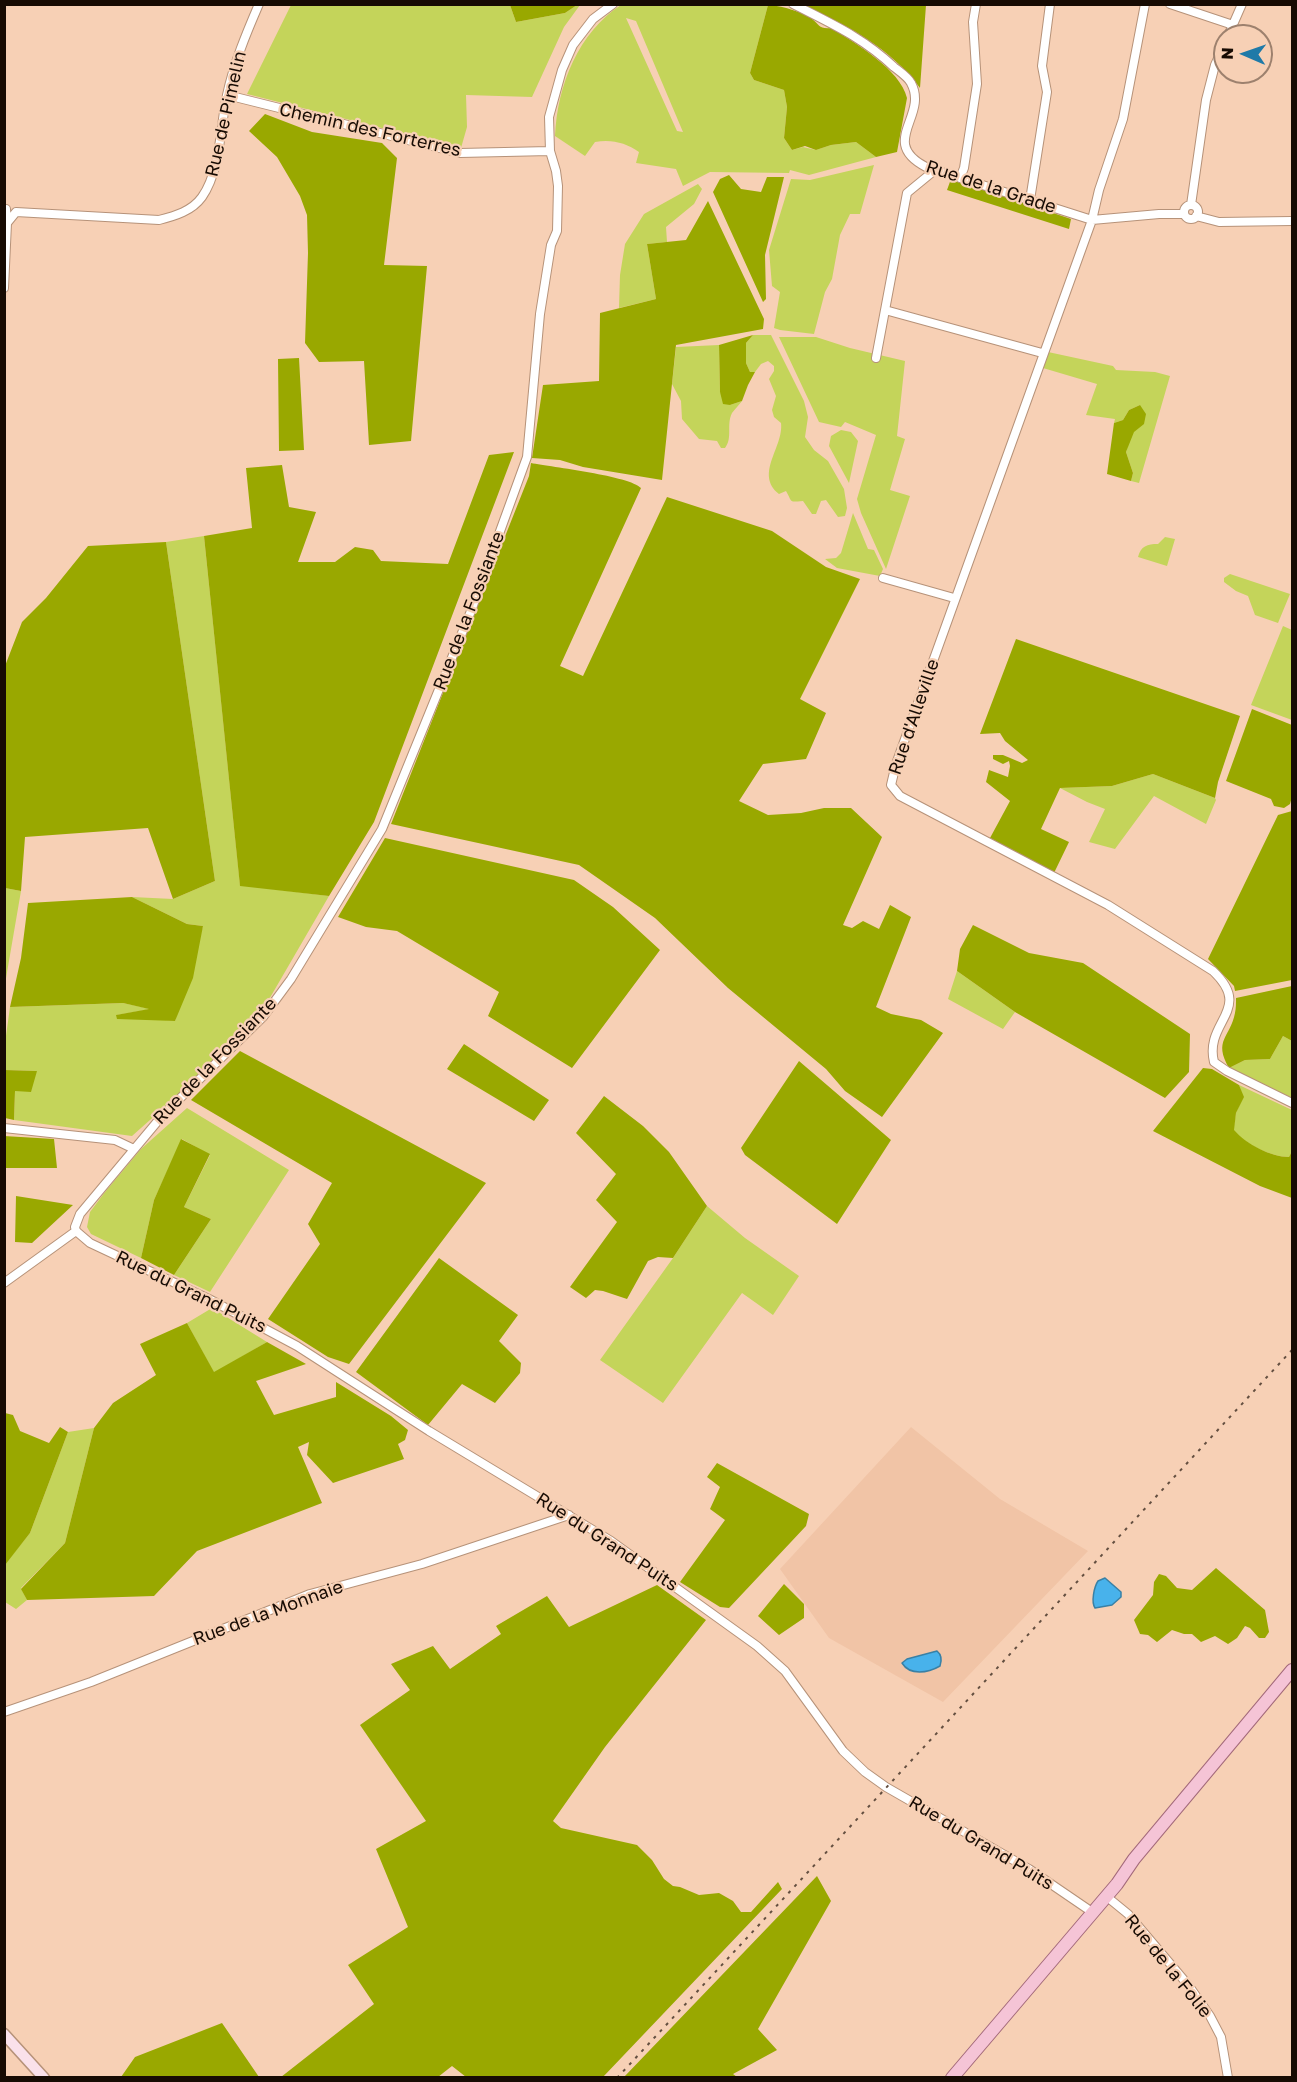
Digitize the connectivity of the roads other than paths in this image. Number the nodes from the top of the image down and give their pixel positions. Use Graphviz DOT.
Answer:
graph roads {
  1 [pos="259,4"];
  2 [pos="613,4"];
  3 [pos="793,4"];
  4 [pos="976,4"];
  5 [pos="1050,4"];
  6 [pos="1145,4"];
  7 [pos="1170,4"];
  8 [pos="1242,4"];
  9 [pos="1230,24"];
  10 [pos="1233,24"];
  11 [pos="1213,73"];
  12 [pos="227,95"];
  13 [pos="550,151"];
  14 [pos="935,170"];
  15 [pos="960,178"];
  16 [pos="1030,200"];
  17 [pos="1191,206"];
  18 [pos="5,209"];
  19 [pos="16,212"];
  20 [pos="1184,213"];
  21 [pos="1196,216"];
  22 [pos="1092,220"];
  23 [pos="1293,221"];
  24 [pos="7,223"];
  25 [pos="4,288"];
  26 [pos="885,310"];
  27 [pos="1042,353"];
  28 [pos="876,357"];
  29 [pos="883,578"];
  30 [pos="954,598"];
  31 [pos="1293,1103"];
  32 [pos="4,1128"];
  33 [pos="134,1149"];
  34 [pos="76,1231"];
  35 [pos="4,1283"];
  36 [pos="569,1515"];
  37 [pos="1293,1670"];
  38 [pos="4,1712"];
  39 [pos="1106,1896"];
  40 [pos="1092,1912"];
  41 [pos="4,2034"];
  42 [pos="953,2077"];
  43 [pos="44,2078"];
  44 [pos="1228,2078"];
  1 -- 12 [label="street, Rue de Pimelin"];
  2 -- 13 [label="street, Rue de la Fossiante"];
  3 -- 14 [label="street, Rue de la Grade"];
  4 -- 15 [label="street"];
  5 -- 16 [label="street"];
  6 -- 22 [label="street, Rue d'Alleville"];
  7 -- 9 [label="street"];
  8 -- 10 [label="street"];
  11 -- 17 [label="street"];
  12 -- 13 [label="street, Chemin des Forterres"];
  12 -- 19 [label="street, Rue de Pimelin"];
  13 -- 33 [label="street, Rue de la Fossiante"];
  14 -- 15 [label="street, Rue de la Grade"];
  14 -- 26 [label="street"];
  15 -- 16 [label="street, Rue de la Grade"];
  16 -- 22 [label="street, Rue de la Grade"];
  17 -- 20 [label="street"];
  17 -- 21 [label="street"];
  18 -- 19 [label="street, Rue de Pimelin"];
  18 -- 24 [label="street"];
  19 -- 24 [label="street"];
  20 -- 21 [label="street"];
  20 -- 22 [label="street, Rue de la Grade"];
  21 -- 23 [label="street"];
  22 -- 27 [label="street, Rue d'Alleville"];
  24 -- 25 [label="street"];
  26 -- 27 [label="street"];
  26 -- 28 [label="street"];
  27 -- 30 [label="street, Rue d'Alleville"];
  29 -- 30 [label="street"];
  30 -- 31 [label="street, Rue d'Alleville"];
  32 -- 33 [label="street"];
  33 -- 34 [label="street"];
  34 -- 35 [label="street"];
  34 -- 36 [label="street, Rue du Grand Puits"];
  36 -- 38 [label="street, Rue de la Monnaie"];
  36 -- 40 [label="street, Rue du Grand Puits"];
  37 -- 39 [label="main road"];
  39 -- 40 [label="main road"];
  39 -- 44 [label="street, Rue de la Folie"];
  40 -- 42 [label="main road"];
  41 -- 43 [label="main road"];
}
